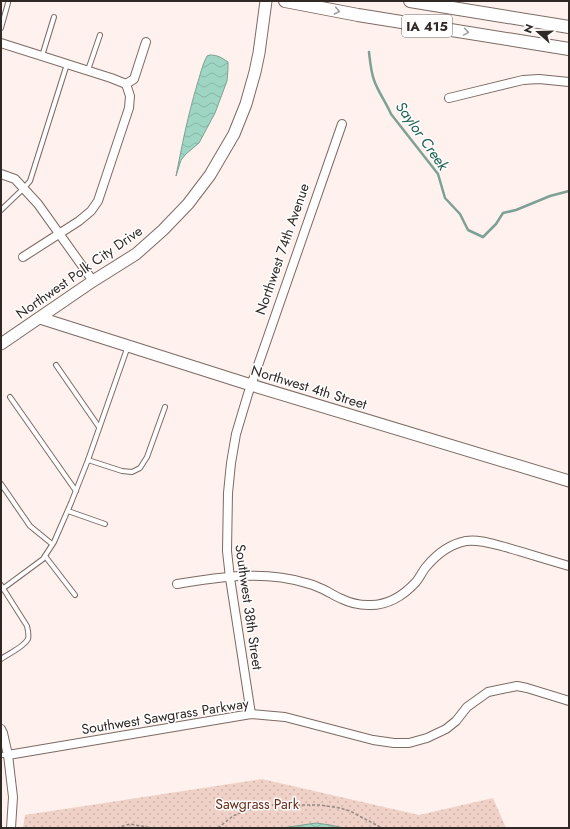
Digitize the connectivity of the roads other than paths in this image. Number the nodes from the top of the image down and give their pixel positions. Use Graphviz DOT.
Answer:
graph roads {
  1 [pos="266,1"];
  2 [pos="285,1"];
  3 [pos="410,1"];
  4 [pos="8,4"];
  5 [pos="54,17"];
  6 [pos="569,27"];
  7 [pos="1,28"];
  8 [pos="100,35"];
  9 [pos="146,42"];
  10 [pos="1,43"];
  11 [pos="569,49"];
  12 [pos="42,56"];
  13 [pos="67,63"];
  14 [pos="88,70"];
  15 [pos="569,82"];
  16 [pos="126,84"];
  17 [pos="449,98"];
  18 [pos="342,124"];
  19 [pos="1,174"];
  20 [pos="24,188"];
  21 [pos="1,210"];
  22 [pos="60,234"];
  23 [pos="23,257"];
  24 [pos="93,281"];
  25 [pos="40,318"];
  26 [pos="1,344"];
  27 [pos="128,346"];
  28 [pos="56,364"];
  29 [pos="251,385"];
  30 [pos="10,397"];
  31 [pos="165,407"];
  32 [pos="99,427"];
  33 [pos="88,460"];
  34 [pos="569,481"];
  35 [pos="1,484"];
  36 [pos="76,491"];
  37 [pos="68,511"];
  38 [pos="105,524"];
  39 [pos="52,544"];
  40 [pos="45,556"];
  41 [pos="569,566"];
  42 [pos="230,578"];
  43 [pos="177,584"];
  44 [pos="2,588"];
  45 [pos="75,595"];
  46 [pos="1,659"];
  47 [pos="569,701"];
  48 [pos="251,714"];
  49 [pos="1,729"];
  50 [pos="4,754"];
  51 [pos="11,828"];
  1 -- 24 [label="street, Northwest Polk City Drive"];
  2 -- 11 [label="main road, IA 415, one-way"];
  3 -- 6 [label="main road, IA 415"];
  4 -- 7 [label="lane"];
  5 -- 12 [label="lane"];
  8 -- 14 [label="lane"];
  9 -- 16 [label="street"];
  10 -- 12 [label="street"];
  12 -- 13 [label="street"];
  13 -- 14 [label="street"];
  13 -- 20 [label="lane"];
  14 -- 16 [label="street"];
  15 -- 17 [label="street"];
  16 -- 22 [label="street"];
  18 -- 29 [label="street, Northwest 74th Avenue"];
  19 -- 20 [label="street"];
  20 -- 21 [label="lane"];
  20 -- 22 [label="street"];
  22 -- 23 [label="street"];
  22 -- 24 [label="street"];
  24 -- 25 [label="street, Northwest Polk City Drive"];
  25 -- 26 [label="street, Northwest Polk City Drive"];
  25 -- 27 [label="street, Northwest 4th Street"];
  27 -- 29 [label="street, Northwest 4th Street"];
  27 -- 32 [label="lane"];
  28 -- 32 [label="lane"];
  29 -- 34 [label="street, Northwest 4th Street"];
  29 -- 42 [label="street, Southwest 38th Street"];
  30 -- 36 [label="lane"];
  31 -- 33 [label="lane"];
  32 -- 33 [label="lane"];
  33 -- 36 [label="lane"];
  35 -- 39 [label="lane"];
  36 -- 37 [label="lane"];
  37 -- 38 [label="lane"];
  37 -- 39 [label="lane"];
  39 -- 40 [label="lane"];
  40 -- 44 [label="lane"];
  40 -- 45 [label="lane"];
  41 -- 42 [label="street"];
  42 -- 43 [label="street"];
  42 -- 48 [label="street, Southwest 38th Street"];
  44 -- 46 [label="lane"];
  47 -- 48 [label="street, Southwest Sawgrass Parkway"];
  48 -- 50 [label="street, Southwest Sawgrass Parkway"];
  49 -- 50 [label="street"];
  50 -- 51 [label="street"];
}
